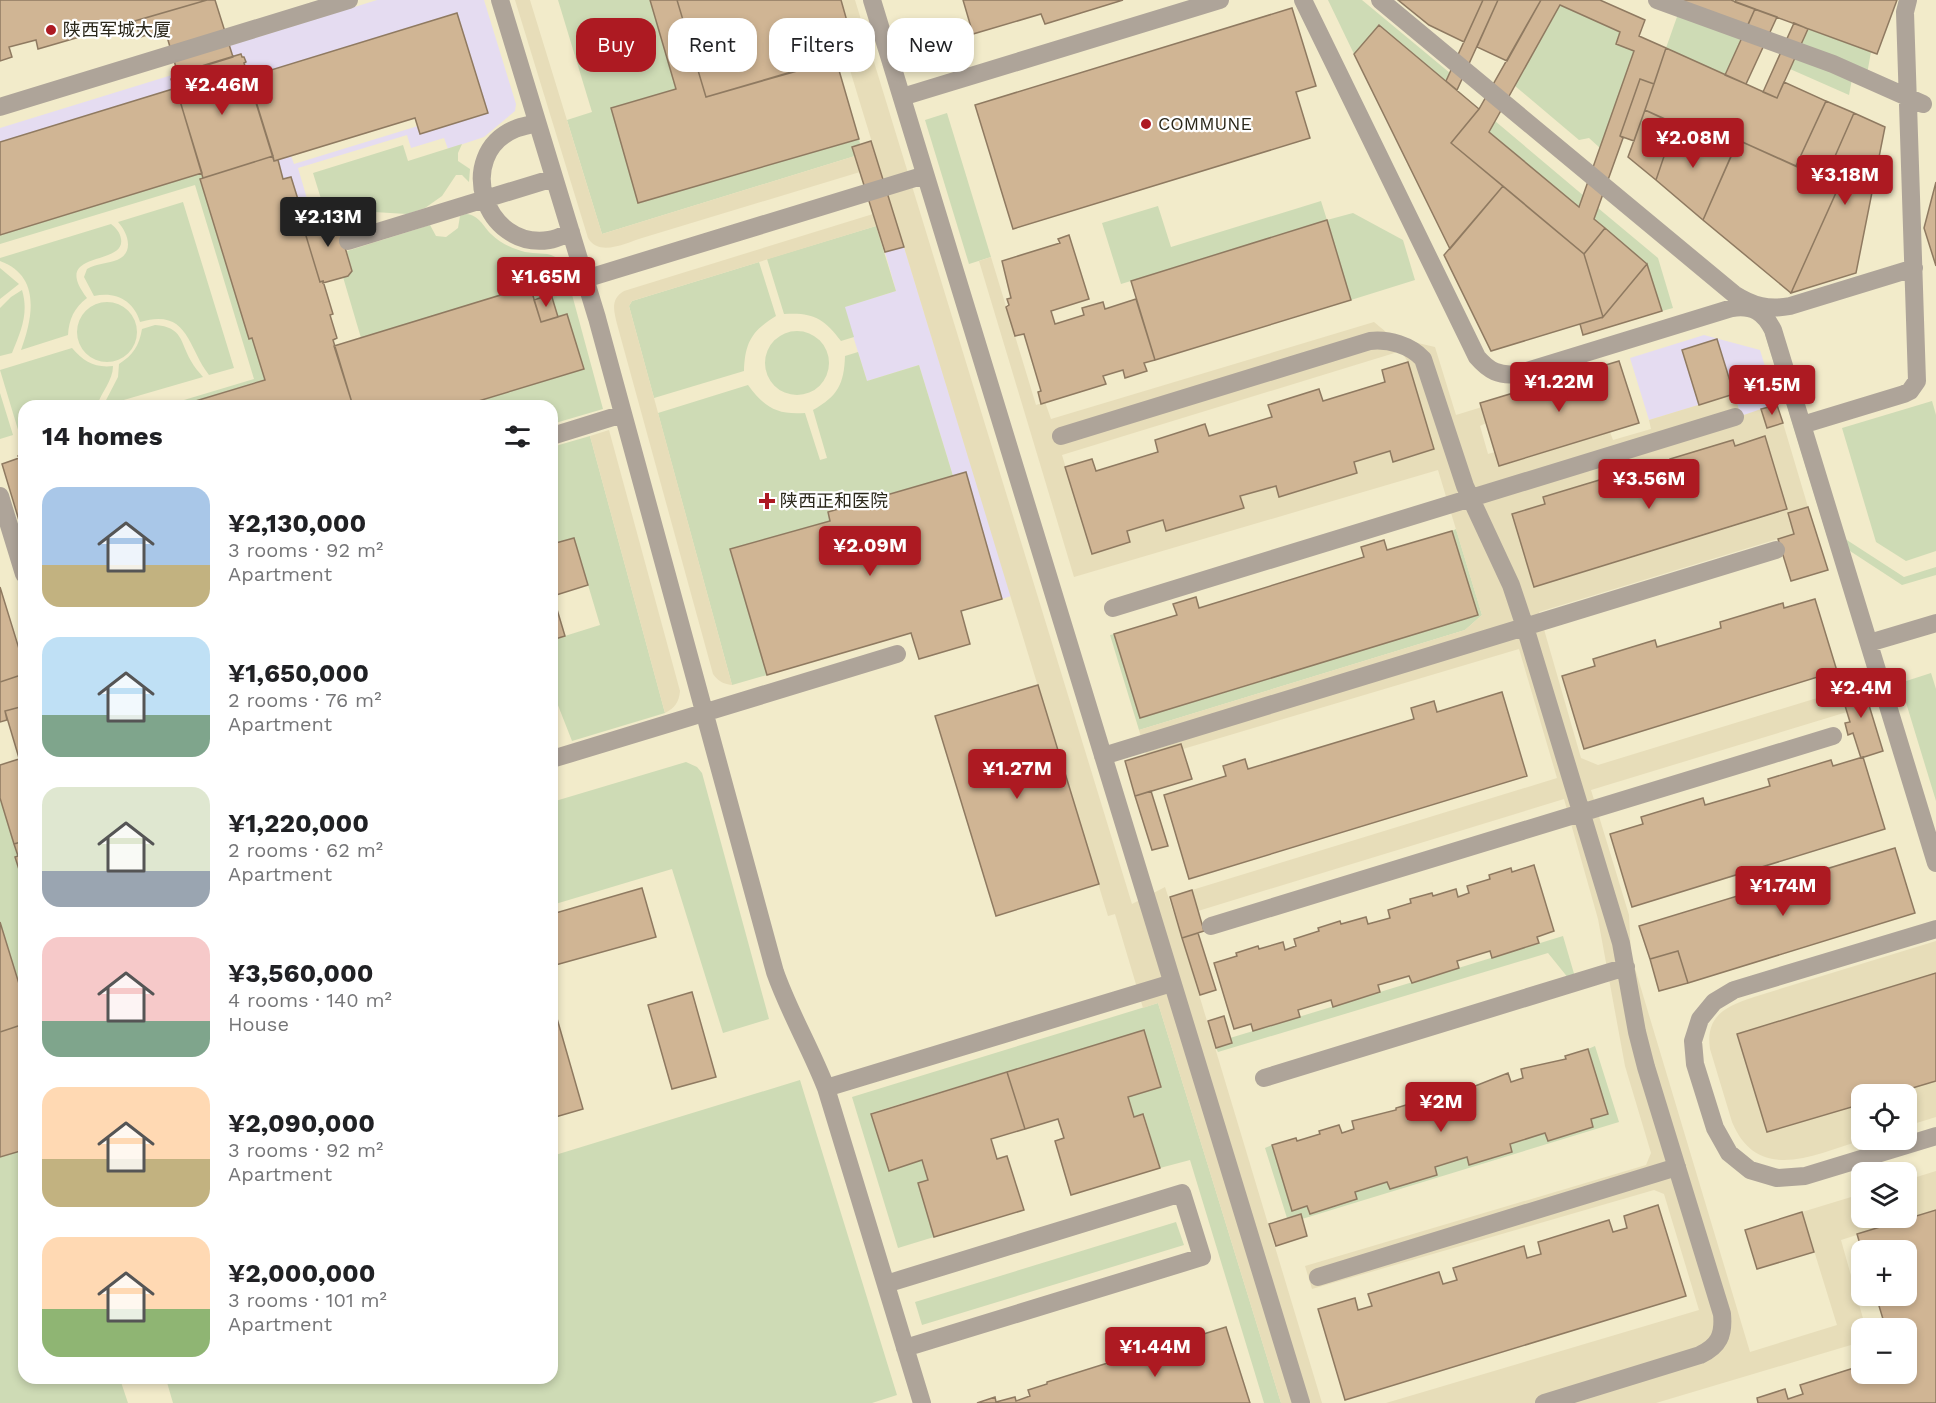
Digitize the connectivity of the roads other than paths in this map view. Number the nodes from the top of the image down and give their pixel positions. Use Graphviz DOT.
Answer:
graph roads {
  1 [pos="349,0"];
  2 [pos="500,0"];
  3 [pos="872,0"];
  4 [pos="1220,0"];
  5 [pos="1303,0"];
  6 [pos="1380,0"];
  7 [pos="1657,0"];
  8 [pos="1908,0"];
  9 [pos="902,97"];
  10 [pos="1915,100"];
  11 [pos="0,107"];
  12 [pos="537,123"];
  13 [pos="925,175"];
  14 [pos="554,178"];
  15 [pos="484,200"];
  16 [pos="571,232"];
  17 [pos="348,242"];
  18 [pos="1914,268"];
  19 [pos="585,279"];
  20 [pos="623,414"];
  21 [pos="1735,417"];
  22 [pos="1802,425"];
  23 [pos="558,434"];
  24 [pos="1061,436"];
  25 [pos="0,496"];
  26 [pos="1470,498"];
  27 [pos="1776,550"];
  28 [pos="18,554"];
  29 [pos="1113,608"];
  30 [pos="1936,624"];
  31 [pos="1525,627"];
  32 [pos="1869,644"];
  33 [pos="897,654"];
  34 [pos="704,713"];
  35 [pos="1833,736"];
  36 [pos="1103,756"];
  37 [pos="558,757"];
  38 [pos="1582,813"];
  39 [pos="1936,863"];
  40 [pos="1210,926"];
  41 [pos="1936,929"];
  42 [pos="1626,967"];
  43 [pos="1172,983"];
  44 [pos="1264,1078"];
  45 [pos="826,1089"];
  46 [pos="1936,1136"];
  47 [pos="1677,1167"];
  48 [pos="1318,1277"];
  49 [pos="886,1284"];
  50 [pos="906,1348"];
  51 [pos="922,1403"];
  52 [pos="1301,1403"];
  53 [pos="1544,1403"];
  1 -- 11 [label="street"];
  2 -- 12 [label="street"];
  3 -- 9 [label="street"];
  4 -- 9 [label="street"];
  5 -- 22 [label="street"];
  6 -- 18 [label="street"];
  7 -- 10 [label="street"];
  8 -- 10 [label="street"];
  9 -- 13 [label="street"];
  10 -- 18 [label="street"];
  12 -- 14 [label="street"];
  12 -- 15 [label="street"];
  13 -- 19 [label="street"];
  13 -- 36 [label="street"];
  14 -- 15 [label="street"];
  14 -- 16 [label="street"];
  15 -- 16 [label="street"];
  15 -- 17 [label="street"];
  16 -- 19 [label="street"];
  18 -- 22 [label="street"];
  19 -- 20 [label="street"];
  20 -- 23 [label="street"];
  20 -- 34 [label="street"];
  21 -- 26 [label="street"];
  22 -- 32 [label="street"];
  24 -- 26 [label="street"];
  25 -- 28 [label="street"];
  26 -- 29 [label="street"];
  26 -- 31 [label="street"];
  27 -- 31 [label="street"];
  30 -- 32 [label="street"];
  31 -- 36 [label="street"];
  31 -- 38 [label="street"];
  32 -- 39 [label="street"];
  33 -- 34 [label="street"];
  34 -- 37 [label="street"];
  34 -- 45 [label="street"];
  35 -- 38 [label="street"];
  36 -- 43 [label="street"];
  38 -- 40 [label="street"];
  38 -- 42 [label="street"];
  41 -- 46 [label="street"];
  42 -- 44 [label="street"];
  42 -- 47 [label="street"];
  43 -- 45 [label="street"];
  43 -- 52 [label="street"];
  45 -- 49 [label="street"];
  47 -- 48 [label="street"];
  47 -- 53 [label="street"];
  49 -- 50 [label="street"];
  49 -- 50 [label="street"];
  50 -- 51 [label="street"];
}
